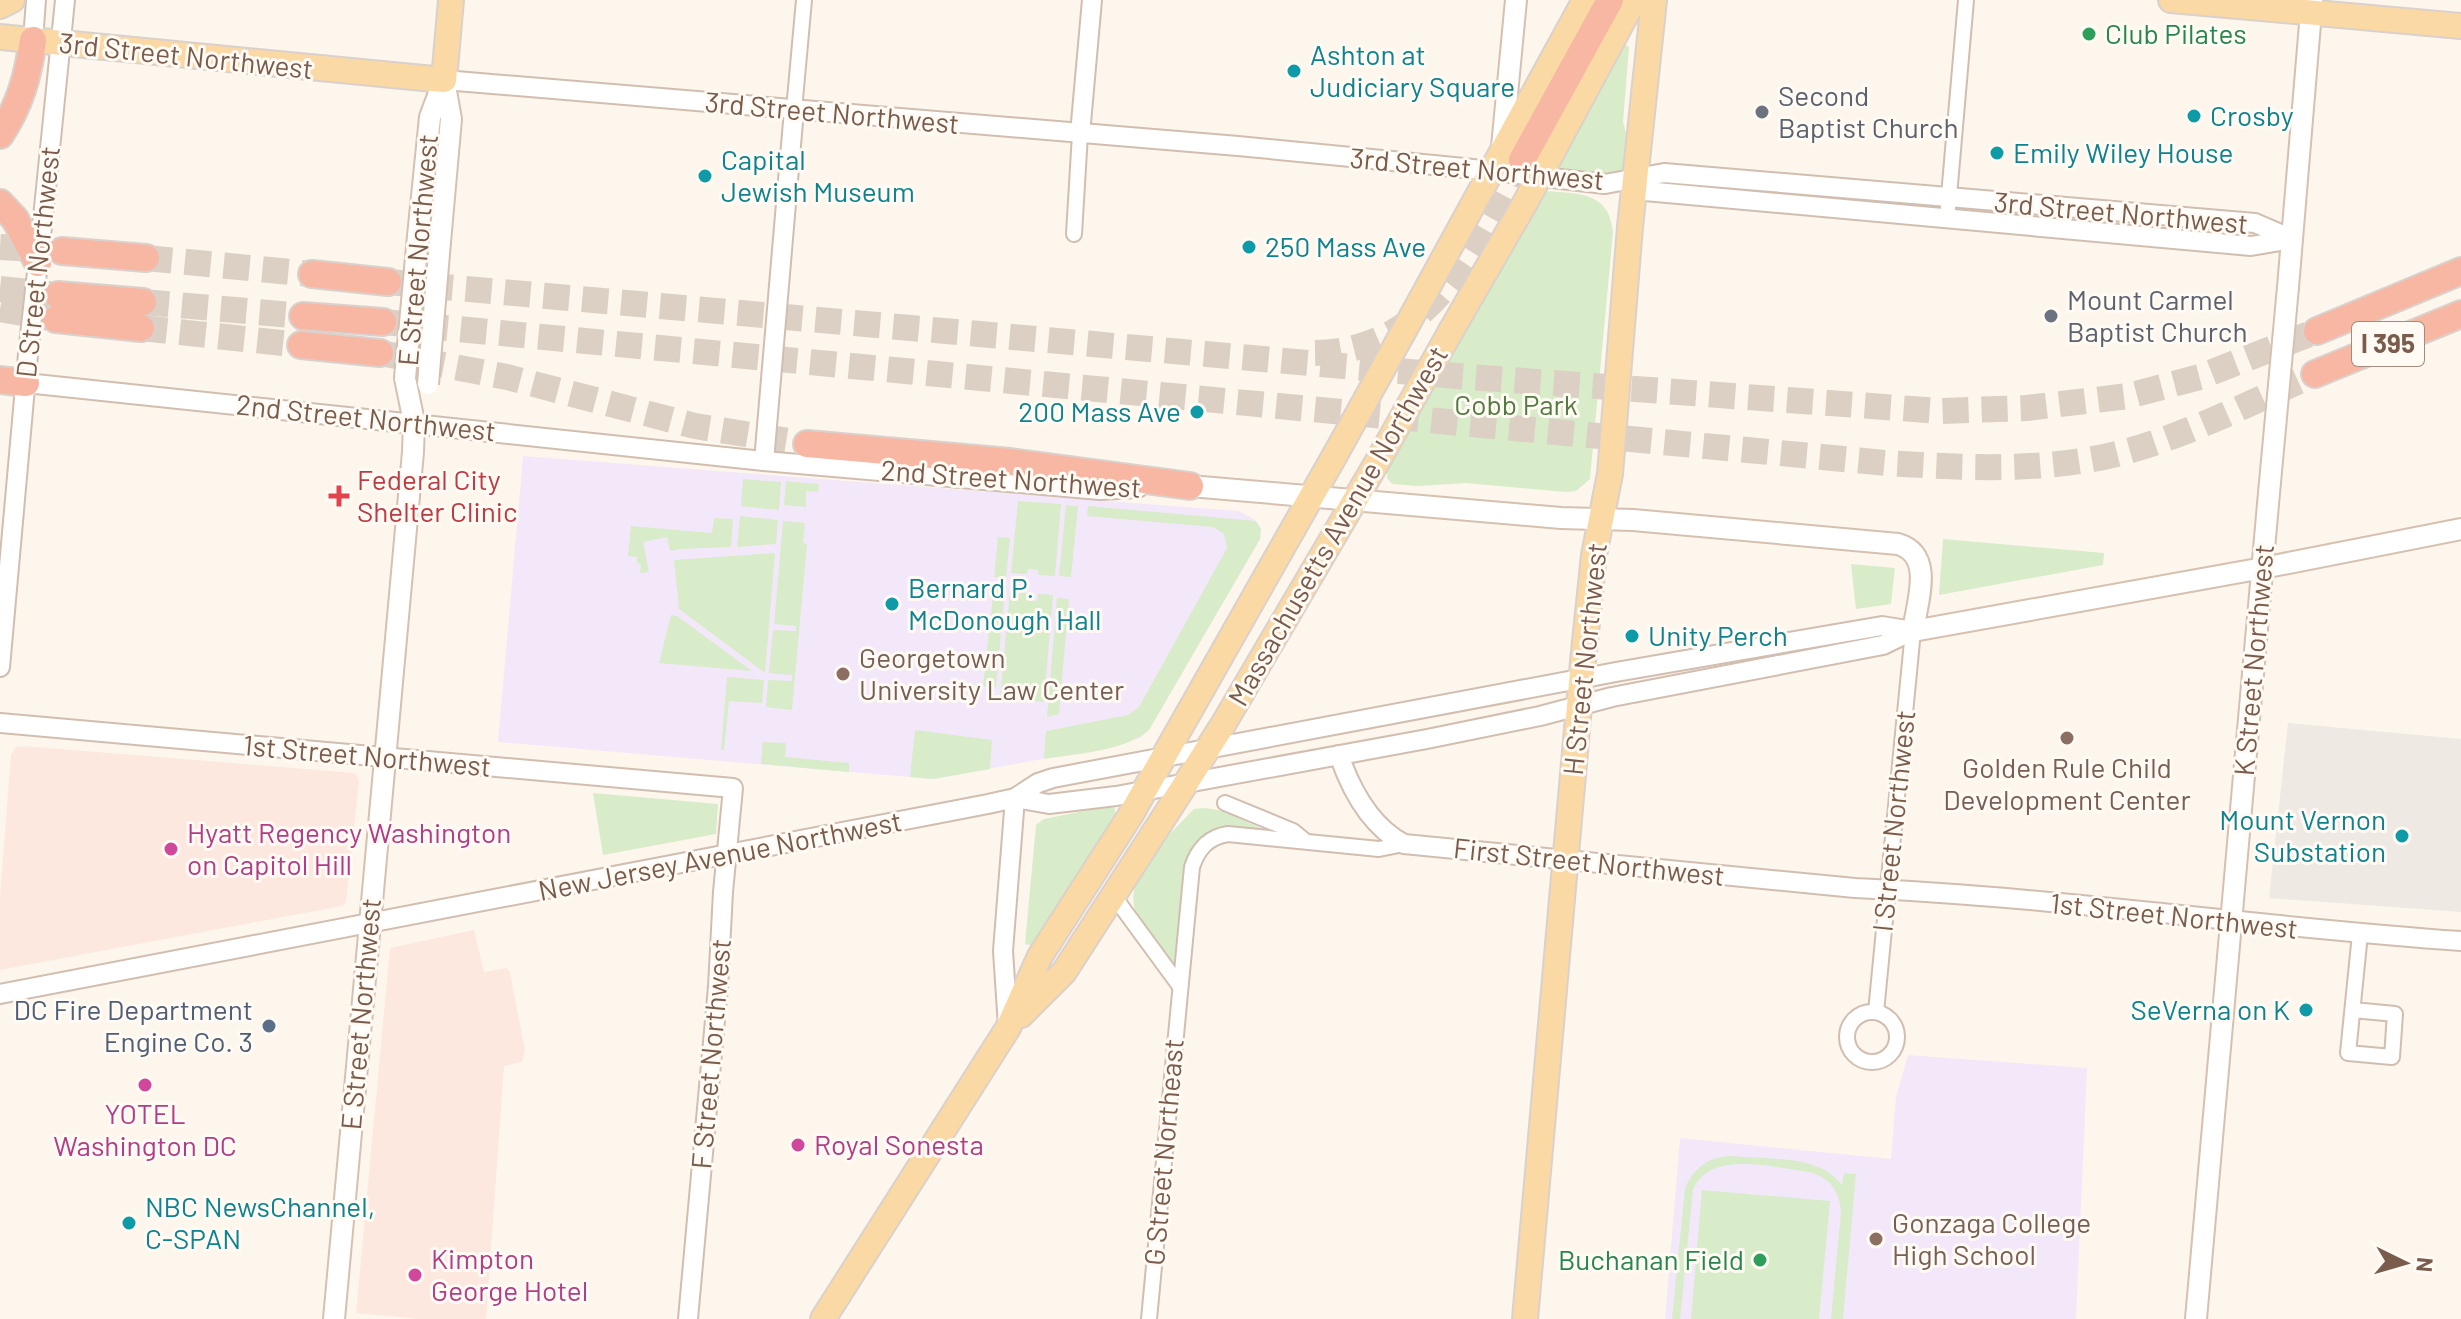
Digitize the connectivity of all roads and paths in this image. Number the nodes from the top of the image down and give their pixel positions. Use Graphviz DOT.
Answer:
graph roads {
  1 [pos="12,0"];
  2 [pos="36,0"];
  3 [pos="65,0"];
  4 [pos="451,0"];
  5 [pos="804,0"];
  6 [pos="1092,0"];
  7 [pos="1516,0"];
  8 [pos="1585,0"];
  9 [pos="1610,0"];
  10 [pos="1634,0"];
  11 [pos="1654,0"];
  12 [pos="1966,0"];
  13 [pos="2171,0"];
  14 [pos="0,6"];
  15 [pos="2311,7"];
  16 [pos="2461,26"];
  17 [pos="0,37"];
  18 [pos="33,40"];
  19 [pos="61,43"];
  20 [pos="444,80"];
  21 [pos="794,110"];
  22 [pos="1080,134"];
  23 [pos="0,135"];
  24 [pos="1513,165"];
  25 [pos="1634,185"];
  26 [pos="1949,198"];
  27 [pos="8,211"];
  28 [pos="1947,219"];
  29 [pos="1074,234"];
  30 [pos="2292,239"];
  31 [pos="62,251"];
  32 [pos="146,258"];
  33 [pos="38,263"];
  34 [pos="2461,271"];
  35 [pos="312,274"];
  36 [pos="388,282"];
  37 [pos="57,307"];
  38 [pos="2461,314"];
  39 [pos="142,315"];
  40 [pos="303,316"];
  41 [pos="383,322"];
  42 [pos="2317,331"];
  43 [pos="301,345"];
  44 [pos="380,353"];
  45 [pos="2315,374"];
  46 [pos="13,382"];
  47 [pos="414,422"];
  48 [pos="807,444"];
  49 [pos="764,461"];
  50 [pos="1190,486"];
  51 [pos="1312,496"];
  52 [pos="1356,500"];
  53 [pos="1601,519"];
  54 [pos="2461,529"];
  55 [pos="2263,568"];
  56 [pos="1913,631"];
  57 [pos="0,667"];
  58 [pos="1581,679"];
  59 [pos="1579,706"];
  60 [pos="0,723"];
  61 [pos="1206,751"];
  62 [pos="1339,755"];
  63 [pos="386,758"];
  64 [pos="1162,760"];
  65 [pos="1186,783"];
  66 [pos="733,788"];
  67 [pos="1144,790"];
  68 [pos="1015,798"];
  69 [pos="1225,803"];
  70 [pos="1305,841"];
  71 [pos="1404,844"];
  72 [pos="728,855"];
  73 [pos="1566,861"];
  74 [pos="1887,890"];
  75 [pos="1113,895"];
  76 [pos="2231,921"];
  77 [pos="369,924"];
  78 [pos="2360,934"];
  79 [pos="2461,941"];
  80 [pos="1179,985"];
  81 [pos="0,994"];
  82 [pos="2353,1010"];
  83 [pos="1876,1012"];
  84 [pos="1008,1028"];
  85 [pos="334,1319"];
  86 [pos="688,1319"];
  87 [pos="823,1319"];
  88 [pos="1149,1319"];
  89 [pos="1525,1319"];
  90 [pos="2196,1319"];
  1 -- 14 [label="main road"];
  2 -- 18 [label="street"];
  3 -- 19 [label="street, D Street Northwest"];
  4 -- 20 [label="main road, E Street Northwest"];
  5 -- 21 [label="street"];
  6 -- 22 [label="street"];
  7 -- 24 [label="main road"];
  8 -- 24 [label="main road, Massachusetts Avenue Northwest"];
  9 -- 24 [label="highway"];
  10 -- 24 [label="main road, Massachusetts Avenue Northwest"];
  11 -- 25 [label="main road, H Street Northwest"];
  12 -- 26 [label="street"];
  13 -- 15 [label="main road"];
  15 -- 16 [label="main road"];
  15 -- 30 [label="main road, K Street Northwest"];
  17 -- 18 [label="main road, 3rd Street Northwest"];
  18 -- 19 [label="main road, 3rd Street Northwest"];
  18 -- 23 [label="highway"];
  19 -- 20 [label="main road, 3rd Street Northwest"];
  19 -- 33 [label="street, D Street Northwest, bridge"];
  20 -- 21 [label="street, 3rd Street Northwest"];
  20 -- 47 [label="main road, E Street Northwest, bridge"];
  20 -- 47 [label="main road, E Street Northwest, bridge"];
  21 -- 22 [label="street, 3rd Street Northwest"];
  21 -- 49 [label="street"];
  22 -- 24 [label="street, 3rd Street Northwest"];
  22 -- 29 [label="street"];
  24 -- 25 [label="street, 3rd Street Northwest"];
  24 -- 51 [label="main road, Massachusetts Avenue Northwest, bridge"];
  24 -- 52 [label="main road, Massachusetts Avenue Northwest, bridge"];
  25 -- 26 [label="street, 3rd Street Northwest"];
  25 -- 28 [label="street, 3rd Street Northwest"];
  25 -- 53 [label="main road, H Street Northwest"];
  26 -- 28 [label="street"];
  26 -- 30 [label="street, 3rd Street Northwest"];
  27 -- 33 [label="highway, bridge"];
  28 -- 30 [label="street, 3rd Street Northwest"];
  30 -- 55 [label="main road, K Street Northwest, bridge"];
  31 -- 32 [label="highway"];
  33 -- 46 [label="street, D Street Northwest, bridge"];
  34 -- 42 [label="highway, I 395"];
  35 -- 36 [label="highway"];
  37 -- 39 [label="highway"];
  38 -- 45 [label="highway, I 395"];
  40 -- 41 [label="highway"];
  43 -- 44 [label="highway"];
  46 -- 47 [label="street, 2nd Street Northwest"];
  46 -- 57 [label="street, D Street Northwest"];
  47 -- 49 [label="street, 2nd Street Northwest"];
  47 -- 63 [label="main road, E Street Northwest"];
  48 -- 50 [label="highway"];
  49 -- 50 [label="street, 2nd Street Northwest"];
  50 -- 51 [label="main road, 2nd Street Northwest"];
  51 -- 52 [label="main road, 2nd Street Northwest"];
  51 -- 64 [label="main road, Massachusetts Avenue Northwest"];
  52 -- 53 [label="main road, 2nd Street Northwest"];
  52 -- 61 [label="main road, Massachusetts Avenue Northwest"];
  53 -- 56 [label="main road, 2nd Street Northwest"];
  53 -- 58 [label="main road, H Street Northwest"];
  54 -- 55 [label="main road, New Jersey Avenue Northwest"];
  55 -- 56 [label="main road, New Jersey Avenue Northwest"];
  55 -- 76 [label="main road, K Street Northwest"];
  56 -- 58 [label="street, New Jersey Avenue Northwest"];
  56 -- 59 [label="street, New Jersey Avenue Northwest"];
  56 -- 74 [label="street, I Street Northwest"];
  58 -- 59 [label="main road, H Street Northwest"];
  58 -- 61 [label="street, New Jersey Avenue Northwest"];
  59 -- 62 [label="street, New Jersey Avenue Northwest"];
  59 -- 73 [label="main road, H Street Northwest"];
  60 -- 63 [label="street, 1st Street Northwest"];
  61 -- 64 [label="street, New Jersey Avenue Northwest"];
  61 -- 65 [label="main road, Massachusetts Avenue Northwest"];
  62 -- 65 [label="street, New Jersey Avenue Northwest"];
  62 -- 71 [label="street"];
  63 -- 66 [label="street, 1st Street Northwest"];
  63 -- 77 [label="main road, E Street Northwest"];
  64 -- 67 [label="main road, Massachusetts Avenue Northwest"];
  64 -- 68 [label="street, New Jersey Avenue Northwest"];
  65 -- 67 [label="street, New Jersey Avenue Northwest"];
  65 -- 75 [label="main road, Massachusetts Avenue Northwest"];
  66 -- 72 [label="street, F Street Northwest"];
  67 -- 68 [label="street, New Jersey Avenue Northwest"];
  67 -- 84 [label="main road, Massachusetts Avenue Northwest"];
  68 -- 72 [label="street, New Jersey Avenue Northwest"];
  68 -- 84 [label="street"];
  69 -- 70 [label="street"];
  70 -- 71 [label="street"];
  70 -- 80 [label="street, G Street Northeast"];
  71 -- 73 [label="street, First Street Northwest"];
  72 -- 77 [label="street, New Jersey Avenue Northwest"];
  72 -- 86 [label="street, F Street Northwest"];
  73 -- 74 [label="street, First Street Northwest"];
  73 -- 89 [label="main road, H Street Northwest"];
  74 -- 76 [label="street, 1st Street Northwest"];
  74 -- 83 [label="street, I Street Northwest"];
  75 -- 80 [label="street"];
  75 -- 84 [label="main road, Massachusetts Avenue Northwest"];
  76 -- 78 [label="street, 1st Street Northwest"];
  76 -- 90 [label="main road, K Street Northwest"];
  77 -- 81 [label="street, New Jersey Avenue Northwest"];
  77 -- 85 [label="main road, E Street Northwest"];
  78 -- 79 [label="street, 1st Street Northwest"];
  78 -- 82 [label="street"];
  80 -- 88 [label="street, G Street Northeast"];
  84 -- 87 [label="main road, Massachusetts Avenue Northwest"];
}
